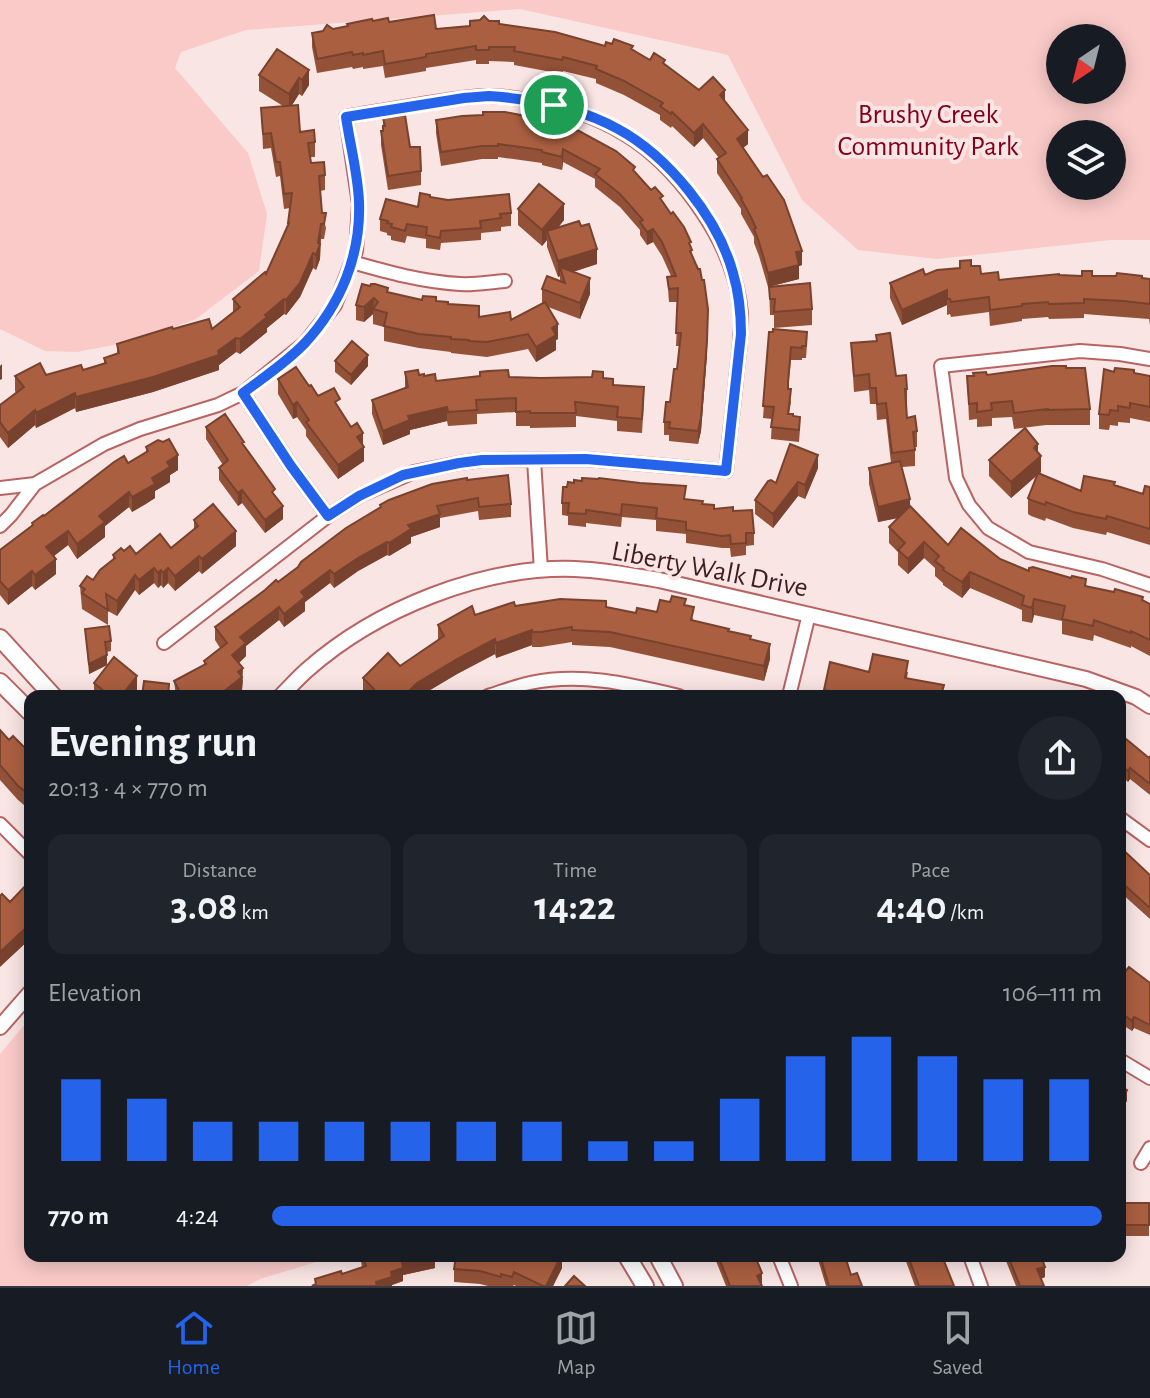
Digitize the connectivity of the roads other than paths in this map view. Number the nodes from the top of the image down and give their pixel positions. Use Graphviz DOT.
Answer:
graph roads {
  1 [pos="352,262"];
  2 [pos="505,281"];
  3 [pos="1150,359"];
  4 [pos="243,393"];
  5 [pos="534,460"];
  6 [pos="35,484"];
  7 [pos="0,487"];
  8 [pos="328,516"];
  9 [pos="0,526"];
  10 [pos="541,570"];
  11 [pos="1150,585"];
  12 [pos="809,614"];
  13 [pos="0,638"];
  14 [pos="164,643"];
  15 [pos="0,682"];
  16 [pos="48,690"];
  17 [pos="287,690"];
  18 [pos="507,690"];
  19 [pos="653,690"];
  20 [pos="790,690"];
  21 [pos="1117,690"];
  22 [pos="1126,693"];
  23 [pos="24,706"];
  24 [pos="1150,706"];
  25 [pos="1126,822"];
  26 [pos="0,824"];
  27 [pos="1150,840"];
  28 [pos="24,848"];
  29 [pos="24,1000"];
  30 [pos="0,1027"];
  31 [pos="1126,1064"];
  32 [pos="1150,1078"];
  33 [pos="1150,1148"];
  34 [pos="1141,1163"];
  35 [pos="631,1262"];
  36 [pos="661,1262"];
  37 [pos="781,1262"];
  38 [pos="972,1262"];
  39 [pos="645,1286"];
  40 [pos="674,1286"];
  41 [pos="791,1286"];
  42 [pos="981,1286"];
  1 -- 2 [label="street"];
  1 -- 4 [label="street"];
  1 -- 5 [label="street"];
  3 -- 11 [label="street"];
  4 -- 6 [label="street"];
  4 -- 8 [label="street"];
  5 -- 8 [label="street"];
  5 -- 10 [label="street"];
  6 -- 7 [label="street"];
  6 -- 9 [label="street"];
  8 -- 14 [label="street"];
  10 -- 12 [label="street, Liberty Walk Drive"];
  10 -- 17 [label="street, Liberty Walk Drive"];
  12 -- 20 [label="street"];
  12 -- 21 [label="street, Liberty Walk Drive"];
  13 -- 16 [label="main road"];
  15 -- 23 [label="main road"];
  18 -- 19 [label="street"];
  22 -- 24 [label="street, Liberty Walk Drive"];
  25 -- 27 [label="street"];
  26 -- 28 [label="street"];
  29 -- 30 [label="street"];
  31 -- 32 [label="street"];
  33 -- 34 [label="street"];
  35 -- 39 [label="main road"];
  36 -- 40 [label="main road"];
  37 -- 41 [label="street"];
  38 -- 42 [label="street"];
}
